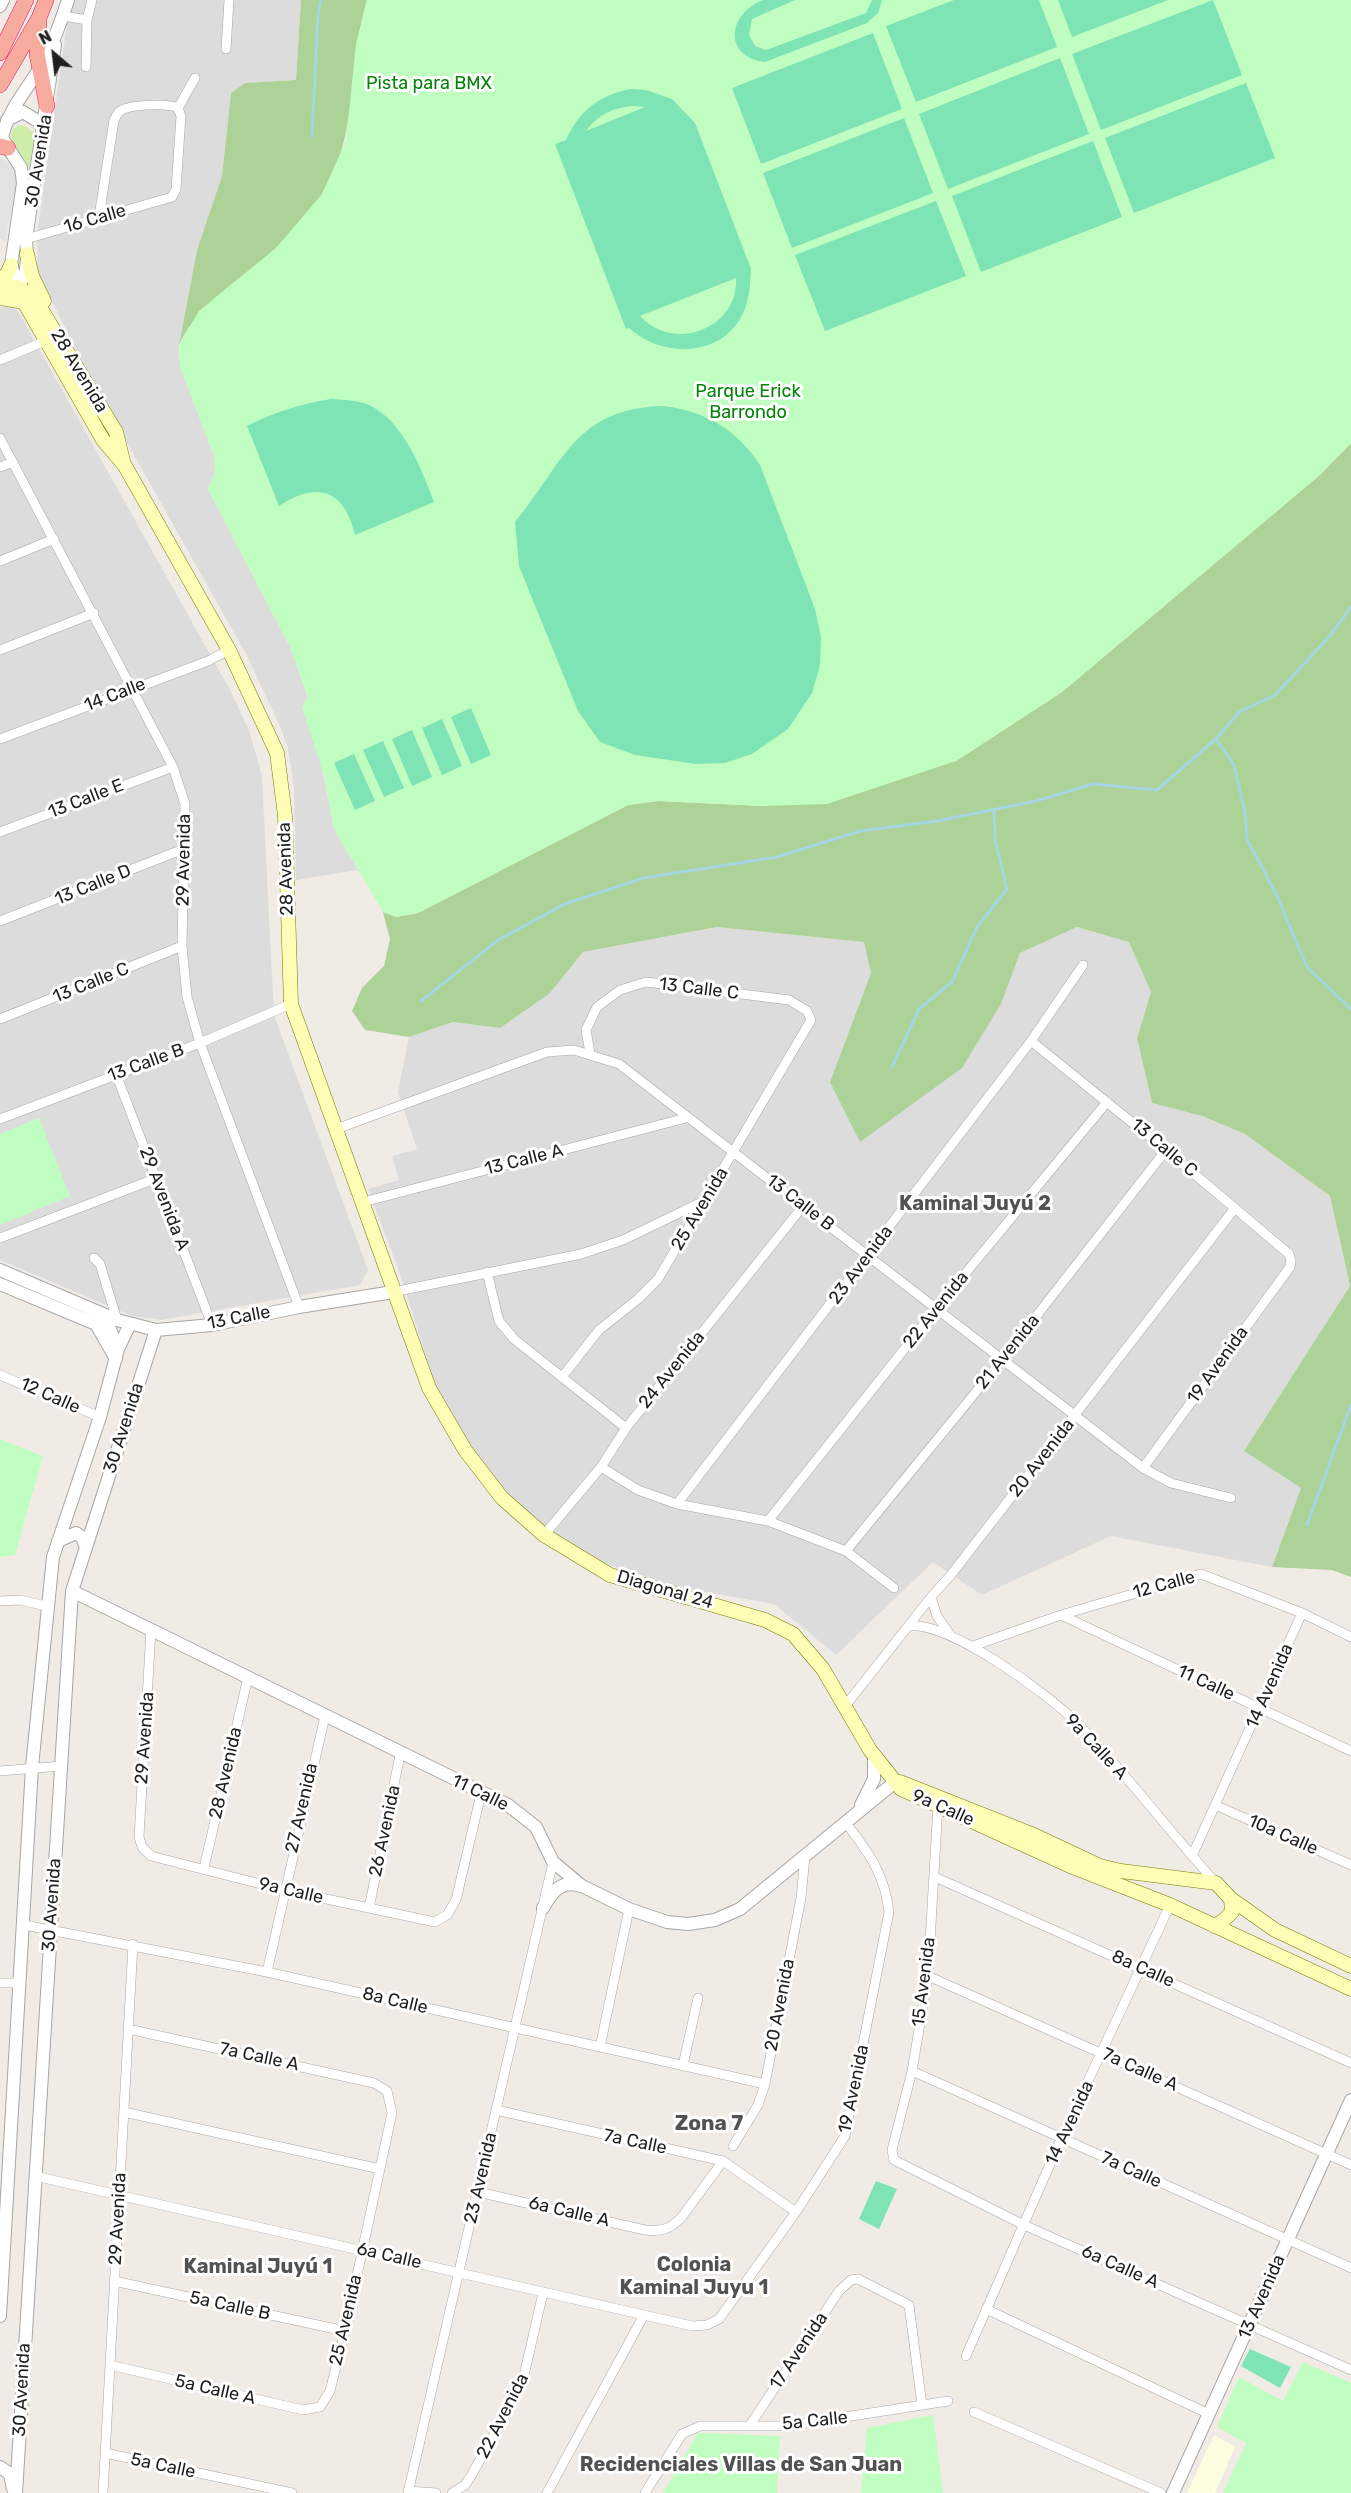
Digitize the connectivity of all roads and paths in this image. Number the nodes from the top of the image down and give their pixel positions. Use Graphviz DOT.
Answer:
graph roads {
  1 [pos="3,0"];
  2 [pos="26,0"];
  3 [pos="46,0"];
  4 [pos="68,0"];
  5 [pos="92,0"];
  6 [pos="229,0"];
  7 [pos="0,6"];
  8 [pos="63,16"];
  9 [pos="39,18"];
  10 [pos="87,20"];
  11 [pos="57,32"];
  12 [pos="226,49"];
  13 [pos="0,53"];
  14 [pos="40,67"];
  15 [pos="86,67"];
  16 [pos="195,78"];
  17 [pos="0,85"];
  18 [pos="47,106"];
  19 [pos="178,108"];
  20 [pos="7,120"];
  21 [pos="44,131"];
  22 [pos="4,147"];
  23 [pos="99,217"];
  24 [pos="26,247"];
  25 [pos="11,265"];
  26 [pos="0,280"];
  27 [pos="0,286"];
  28 [pos="18,287"];
  29 [pos="0,296"];
  30 [pos="24,302"];
  31 [pos="56,331"];
  32 [pos="45,341"];
  33 [pos="0,360"];
  34 [pos="0,438"];
  35 [pos="13,462"];
  36 [pos="125,466"];
  37 [pos="0,468"];
  38 [pos="54,539"];
  39 [pos="0,561"];
  40 [pos="94,613"];
  41 [pos="0,650"];
  42 [pos="229,650"];
  43 [pos="133,687"];
  44 [pos="0,739"];
  45 [pos="173,766"];
  46 [pos="0,832"];
  47 [pos="186,848"];
  48 [pos="0,921"];
  49 [pos="182,946"];
  50 [pos="1083,965"];
  51 [pos="291,1004"];
  52 [pos="0,1019"];
  53 [pos="811,1020"];
  54 [pos="1031,1041"];
  55 [pos="200,1043"];
  56 [pos="590,1053"];
  57 [pos="116,1074"];
  58 [pos="1107,1102"];
  59 [pos="686,1118"];
  60 [pos="0,1119"];
  61 [pos="336,1129"];
  62 [pos="1166,1150"];
  63 [pos="734,1153"];
  64 [pos="157,1178"];
  65 [pos="704,1201"];
  66 [pos="363,1202"];
  67 [pos="803,1206"];
  68 [pos="1235,1208"];
  69 [pos="0,1238"];
  70 [pos="868,1257"];
  71 [pos="94,1258"];
  72 [pos="1292,1261"];
  73 [pos="0,1270"];
  74 [pos="487,1272"];
  75 [pos="0,1284"];
  76 [pos="393,1292"];
  77 [pos="299,1306"];
  78 [pos="92,1308"];
  79 [pos="936,1309"];
  80 [pos="124,1322"];
  81 [pos="212,1325"];
  82 [pos="156,1330"];
  83 [pos="117,1354"];
  84 [pos="1002,1360"];
  85 [pos="0,1375"];
  86 [pos="562,1377"];
  87 [pos="1075,1416"];
  88 [pos="100,1417"];
  89 [pos="626,1428"];
  90 [pos="600,1467"];
  91 [pos="1143,1468"];
  92 [pos="1230,1498"];
  93 [pos="677,1504"];
  94 [pos="768,1521"];
  95 [pos="544,1535"];
  96 [pos="58,1541"];
  97 [pos="85,1545"];
  98 [pos="846,1551"];
  99 [pos="894,1588"];
  100 [pos="72,1591"];
  101 [pos="931,1597"];
  102 [pos="0,1600"];
  103 [pos="46,1606"];
  104 [pos="1302,1613"];
  105 [pos="1060,1615"];
  106 [pos="909,1626"];
  107 [pos="151,1629"];
  108 [pos="1351,1637"];
  109 [pos="953,1638"];
  110 [pos="973,1646"];
  111 [pos="248,1677"];
  112 [pos="846,1705"];
  113 [pos="1260,1709"];
  114 [pos="325,1716"];
  115 [pos="1351,1751"];
  116 [pos="400,1755"];
  117 [pos="874,1756"];
  118 [pos="62,1766"];
  119 [pos="32,1767"];
  120 [pos="0,1771"];
  121 [pos="895,1782"];
  122 [pos="481,1794"];
  123 [pos="938,1805"];
  124 [pos="1215,1805"];
  125 [pos="849,1820"];
  126 [pos="142,1847"];
  127 [pos="805,1856"];
  128 [pos="1192,1856"];
  129 [pos="553,1862"];
  130 [pos="1351,1865"];
  131 [pos="204,1868"];
  132 [pos="935,1877"];
  133 [pos="1216,1883"];
  134 [pos="582,1886"];
  135 [pos="284,1890"];
  136 [pos="1231,1899"];
  137 [pos="1170,1905"];
  138 [pos="369,1908"];
  139 [pos="543,1908"];
  140 [pos="629,1909"];
  141 [pos="24,1925"];
  142 [pos="1214,1926"];
  143 [pos="50,1928"];
  144 [pos="134,1944"];
  145 [pos="1351,1966"];
  146 [pos="1140,1967"];
  147 [pos="267,1972"];
  148 [pos="928,1976"];
  149 [pos="0,1983"];
  150 [pos="20,1983"];
  151 [pos="1351,1989"];
  152 [pos="698,1998"];
  153 [pos="515,2028"];
  154 [pos="128,2029"];
  155 [pos="600,2046"];
  156 [pos="1102,2053"];
  157 [pos="682,2064"];
  158 [pos="1351,2064"];
  159 [pos="912,2070"];
  160 [pos="765,2084"];
  161 [pos="387,2091"];
  162 [pos="1351,2100"];
  163 [pos="496,2110"];
  164 [pos="124,2112"];
  165 [pos="1061,2139"];
  166 [pos="733,2146"];
  167 [pos="1326,2154"];
  168 [pos="892,2157"];
  169 [pos="723,2161"];
  170 [pos="1351,2165"];
  171 [pos="380,2169"];
  172 [pos="35,2176"];
  173 [pos="5,2181"];
  174 [pos="478,2192"];
  175 [pos="119,2196"];
  176 [pos="796,2212"];
  177 [pos="1024,2225"];
  178 [pos="1288,2239"];
  179 [pos="362,2250"];
  180 [pos="1351,2268"];
  181 [pos="460,2272"];
  182 [pos="114,2282"];
  183 [pos="543,2293"];
  184 [pos="986,2309"];
  185 [pos="644,2315"];
  186 [pos="0,2316"];
  187 [pos="1249,2324"];
  188 [pos="707,2325"];
  189 [pos="345,2331"];
  190 [pos="966,2356"];
  191 [pos="110,2366"];
  192 [pos="1351,2370"];
  193 [pos="948,2401"];
  194 [pos="922,2405"];
  195 [pos="320,2406"];
  196 [pos="975,2412"];
  197 [pos="1209,2414"];
  198 [pos="750,2425"];
  199 [pos="105,2453"];
  200 [pos="0,2468"];
  201 [pos="408,2492"];
  202 [pos="15,2493"];
  203 [pos="103,2493"];
  204 [pos="292,2493"];
  205 [pos="436,2493"];
  206 [pos="452,2493"];
  207 [pos="547,2493"];
  208 [pos="645,2493"];
  209 [pos="1161,2493"];
  210 [pos="1173,2493"];
  1 -- 7 [label="street"];
  2 -- 13 [label="highway"];
  3 -- 9 [label="highway"];
  4 -- 8 [label="street, 30 Avenida"];
  5 -- 10 [label="street"];
  6 -- 12 [label="street"];
  8 -- 10 [label="street"];
  8 -- 11 [label="street, 30 Avenida"];
  9 -- 14 [label="highway"];
  9 -- 17 [label="highway"];
  10 -- 15 [label="street"];
  11 -- 14 [label="street, 30 Avenida"];
  11 -- 18 [label="street, 30 Avenida"];
  14 -- 18 [label="highway"];
  14 -- 20 [label="street, 30 Avenida"];
  16 -- 19 [label="street"];
  18 -- 21 [label="street, 30 Avenida"];
  19 -- 23 [label="street, 16 Calle"];
  19 -- 23 [label="street"];
  20 -- 21 [label="street"];
  20 -- 22 [label="street, 30 Avenida"];
  21 -- 24 [label="street, 30 Avenida"];
  22 -- 25 [label="street, 30 Avenida"];
  23 -- 24 [label="street, 16 Calle"];
  24 -- 28 [label="street, 30 Avenida"];
  24 -- 31 [label="main road"];
  25 -- 26 [label="main road"];
  25 -- 28 [label="street, 30 Avenida"];
  27 -- 28 [label="main road"];
  28 -- 29 [label="street"];
  28 -- 30 [label="street, 30 Avenida"];
  28 -- 31 [label="main road, 28 Avenida"];
  29 -- 30 [label="main road"];
  30 -- 32 [label="main road, 28 Avenida"];
  31 -- 36 [label="main road, 28 Avenida"];
  32 -- 33 [label="street"];
  32 -- 36 [label="main road, 28 Avenida"];
  34 -- 35 [label="street, 29 Avenida"];
  35 -- 37 [label="street"];
  35 -- 38 [label="street, 29 Avenida"];
  36 -- 42 [label="main road, 28 Avenida"];
  38 -- 39 [label="street"];
  38 -- 40 [label="street, 29 Avenida"];
  40 -- 41 [label="street"];
  40 -- 43 [label="street, 29 Avenida"];
  42 -- 43 [label="street, 14 Calle"];
  42 -- 51 [label="main road, 28 Avenida"];
  43 -- 44 [label="street, 14 Calle"];
  43 -- 45 [label="street, 29 Avenida"];
  45 -- 46 [label="street, 13 Calle E"];
  45 -- 47 [label="street, 29 Avenida"];
  47 -- 48 [label="street, 13 Calle D"];
  47 -- 49 [label="street, 29 Avenida"];
  49 -- 52 [label="street, 13 Calle C"];
  49 -- 55 [label="street, 29 Avenida"];
  50 -- 54 [label="street, 23 Avenida"];
  51 -- 55 [label="street, 13 Calle B"];
  51 -- 61 [label="main road, 28 Avenida"];
  53 -- 56 [label="street, 13 Calle C"];
  53 -- 63 [label="street, 25 Avenida"];
  54 -- 58 [label="street, 13 Calle C"];
  54 -- 70 [label="street, 23 Avenida"];
  55 -- 57 [label="street, 13 Calle B"];
  55 -- 77 [label="street, 29 Avenida"];
  56 -- 59 [label="street, 13 Calle B"];
  56 -- 61 [label="street, 13 Calle B"];
  57 -- 60 [label="street, 13 Calle B"];
  57 -- 64 [label="street, 29 Avenida A"];
  58 -- 62 [label="street, 13 Calle C"];
  58 -- 79 [label="street, 22 Avenida"];
  59 -- 63 [label="street, 13 Calle B"];
  59 -- 66 [label="street, 13 Calle A"];
  61 -- 66 [label="main road, 28 Avenida"];
  62 -- 68 [label="street, 13 Calle C"];
  62 -- 84 [label="street, 21 Avenida"];
  63 -- 65 [label="street, 25 Avenida"];
  63 -- 67 [label="street, 13 Calle B"];
  64 -- 69 [label="street"];
  64 -- 81 [label="street, 29 Avenida A"];
  65 -- 74 [label="street, 13 Calle"];
  65 -- 86 [label="street, 25 Avenida"];
  66 -- 76 [label="main road, 28 Avenida"];
  67 -- 70 [label="street, 13 Calle B"];
  67 -- 89 [label="street, 24 Avenida"];
  68 -- 72 [label="street, 13 Calle C"];
  68 -- 87 [label="street, 20 Avenida"];
  70 -- 79 [label="street, 13 Calle B"];
  70 -- 93 [label="street, 23 Avenida"];
  71 -- 80 [label="street"];
  72 -- 91 [label="street, 19 Avenida"];
  73 -- 78 [label="street, 13 Calle"];
  74 -- 76 [label="street, 13 Calle"];
  74 -- 86 [label="street"];
  75 -- 83 [label="street"];
  76 -- 77 [label="street, 13 Calle"];
  76 -- 95 [label="main road, Diagonal 24"];
  77 -- 81 [label="street, 13 Calle"];
  78 -- 80 [label="street, 13 Calle"];
  78 -- 83 [label="street"];
  79 -- 84 [label="street, 13 Calle B"];
  79 -- 94 [label="street, 22 Avenida"];
  80 -- 82 [label="street, 13 Calle"];
  80 -- 83 [label="street, 30 Avenida"];
  81 -- 82 [label="street, 13 Calle"];
  82 -- 97 [label="street, 30 Avenida"];
  83 -- 88 [label="street, 30 Avenida"];
  84 -- 87 [label="street, 13 Calle B"];
  84 -- 98 [label="street, 21 Avenida"];
  85 -- 88 [label="street, 12 Calle"];
  86 -- 89 [label="street"];
  87 -- 91 [label="street, 13 Calle B"];
  87 -- 101 [label="street, 20 Avenida"];
  88 -- 96 [label="street, 30 Avenida"];
  89 -- 90 [label="street, 24 Avenida"];
  90 -- 93 [label="street"];
  90 -- 95 [label="street, 24 Avenida"];
  91 -- 92 [label="street, 13 Calle B"];
  93 -- 94 [label="street"];
  94 -- 98 [label="street"];
  95 -- 112 [label="main road, Diagonal 24"];
  96 -- 97 [label="street"];
  96 -- 103 [label="street, 30 Avenida"];
  97 -- 100 [label="street, 30 Avenida"];
  98 -- 99 [label="street"];
  100 -- 107 [label="street, 11 Calle"];
  100 -- 118 [label="street, 30 Avenida"];
  101 -- 106 [label="street, 20 Avenida"];
  101 -- 109 [label="street"];
  102 -- 103 [label="street"];
  103 -- 119 [label="street, 30 Avenida"];
  104 -- 105 [label="street, 12 Calle"];
  104 -- 108 [label="street, 12 Calle"];
  104 -- 113 [label="street, 14 Avenida"];
  105 -- 110 [label="street, 12 Calle"];
  105 -- 113 [label="street, 11 Calle"];
  106 -- 109 [label="street, 9a Calle A"];
  106 -- 112 [label="street, 20 Avenida"];
  107 -- 111 [label="street, 11 Calle"];
  107 -- 126 [label="street, 29 Avenida"];
  109 -- 110 [label="street, 9a Calle A"];
  110 -- 128 [label="street, 9a Calle A"];
  111 -- 114 [label="street, 11 Calle"];
  111 -- 131 [label="street, 28 Avenida"];
  112 -- 117 [label="main road, Diagonal 24"];
  113 -- 115 [label="street, 11 Calle"];
  113 -- 124 [label="street, 14 Avenida"];
  114 -- 116 [label="street, 11 Calle"];
  114 -- 135 [label="street, 27 Avenida"];
  116 -- 122 [label="street, 11 Calle"];
  116 -- 138 [label="street, 26 Avenida"];
  117 -- 121 [label="main road, Diagonal 24"];
  117 -- 125 [label="street, 11 Calle"];
  118 -- 119 [label="street"];
  118 -- 143 [label="street, 30 Avenida"];
  119 -- 120 [label="street"];
  119 -- 141 [label="street, 30 Avenida"];
  121 -- 123 [label="main road, 9a Calle"];
  121 -- 125 [label="street, 11 Calle"];
  121 -- 133 [label="main road, 9a Calle"];
  122 -- 129 [label="street, 11 Calle"];
  122 -- 138 [label="street, 9a Calle"];
  123 -- 132 [label="street, 15 Avenida"];
  123 -- 137 [label="main road, 9a Calle"];
  124 -- 128 [label="street, 14 Avenida"];
  124 -- 130 [label="street, 10a Calle"];
  125 -- 127 [label="street, 11 Calle"];
  125 -- 176 [label="street, 19 Avenida"];
  126 -- 131 [label="street, 9a Calle"];
  127 -- 140 [label="street, 11 Calle"];
  127 -- 160 [label="street, 20 Avenida"];
  128 -- 133 [label="street, 9a Calle A"];
  129 -- 134 [label="street, 11 Calle"];
  129 -- 139 [label="street, 23 Avenida"];
  131 -- 135 [label="street, 9a Calle"];
  132 -- 146 [label="street, 8a Calle"];
  132 -- 148 [label="street, 15 Avenida"];
  133 -- 136 [label="main road"];
  134 -- 139 [label="street"];
  134 -- 140 [label="street, 11 Calle"];
  135 -- 138 [label="street, 9a Calle"];
  135 -- 147 [label="street, 27 Avenida"];
  136 -- 142 [label="main road"];
  136 -- 145 [label="main road"];
  137 -- 142 [label="main road, 9a Calle"];
  137 -- 146 [label="street, 14 Avenida"];
  139 -- 153 [label="street, 23 Avenida"];
  140 -- 155 [label="street"];
  141 -- 143 [label="street, 8a Calle"];
  141 -- 150 [label="street, 30 Avenida"];
  142 -- 151 [label="main road, 9a Calle"];
  143 -- 144 [label="street, 8a Calle"];
  143 -- 172 [label="street, 30 Avenida"];
  144 -- 147 [label="street, 8a Calle"];
  144 -- 154 [label="street, 29 Avenida"];
  146 -- 156 [label="street, 14 Avenida"];
  146 -- 158 [label="street, 8a Calle"];
  147 -- 153 [label="street, 8a Calle"];
  148 -- 156 [label="street, 7a Calle A"];
  148 -- 159 [label="street, 15 Avenida"];
  149 -- 150 [label="street"];
  150 -- 173 [label="street, 30 Avenida"];
  152 -- 157 [label="street"];
  153 -- 155 [label="street, 8a Calle"];
  153 -- 163 [label="street, 23 Avenida"];
  154 -- 161 [label="street, 7a Calle A"];
  154 -- 164 [label="street, 29 Avenida"];
  155 -- 157 [label="street, 8a Calle"];
  156 -- 165 [label="street, 14 Avenida"];
  156 -- 167 [label="street, 7a Calle A"];
  157 -- 160 [label="street, 8a Calle"];
  159 -- 165 [label="street, 7a Calle"];
  159 -- 168 [label="street, 15 Avenida"];
  160 -- 166 [label="street, 20 Avenida"];
  161 -- 171 [label="street, 25 Avenida"];
  162 -- 167 [label="street, 13 Avenida"];
  163 -- 169 [label="street, 7a Calle"];
  163 -- 174 [label="street, 23 Avenida"];
  164 -- 171 [label="street"];
  164 -- 175 [label="street, 29 Avenida"];
  165 -- 177 [label="street, 14 Avenida"];
  165 -- 178 [label="street, 7a Calle"];
  167 -- 170 [label="street, 7a Calle A"];
  167 -- 178 [label="street, 13 Avenida"];
  168 -- 177 [label="street, 6a Calle A"];
  169 -- 174 [label="street, 6a Calle A"];
  169 -- 176 [label="street, 7a Calle"];
  171 -- 179 [label="street, 25 Avenida"];
  172 -- 175 [label="street, 6a Calle"];
  172 -- 202 [label="street, 30 Avenida"];
  173 -- 186 [label="street, 30 Avenida"];
  174 -- 181 [label="street, 23 Avenida"];
  175 -- 179 [label="street, 6a Calle"];
  175 -- 182 [label="street, 29 Avenida"];
  176 -- 188 [label="street, 19 Avenida"];
  177 -- 184 [label="street, 14 Avenida"];
  177 -- 187 [label="street, 6a Calle A"];
  178 -- 180 [label="street, 7a Calle"];
  178 -- 187 [label="street, 13 Avenida"];
  179 -- 181 [label="street, 6a Calle"];
  179 -- 189 [label="street, 25 Avenida"];
  181 -- 183 [label="street, 6a Calle"];
  181 -- 201 [label="street, 23 Avenida"];
  182 -- 189 [label="street, 5a Calle B"];
  182 -- 191 [label="street, 29 Avenida"];
  183 -- 185 [label="street, 6a Calle"];
  183 -- 206 [label="street, 22 Avenida"];
  184 -- 190 [label="street, 14 Avenida"];
  184 -- 197 [label="street"];
  185 -- 188 [label="street, 6a Calle"];
  185 -- 207 [label="street"];
  187 -- 192 [label="street, 6a Calle A"];
  187 -- 197 [label="street, 13 Avenida"];
  189 -- 195 [label="street, 25 Avenida"];
  191 -- 195 [label="street, 5a Calle A"];
  191 -- 199 [label="street, 29 Avenida"];
  193 -- 194 [label="street, 5a Calle"];
  194 -- 198 [label="street, 5a Calle"];
  194 -- 198 [label="street, 17 Avenida"];
  196 -- 209 [label="street"];
  197 -- 210 [label="street, 13 Avenida"];
  198 -- 208 [label="street, 5a Calle"];
  199 -- 203 [label="street, 29 Avenida"];
  199 -- 204 [label="street, 5a Calle"];
  200 -- 202 [label="street"];
  201 -- 205 [label="street"];
}
